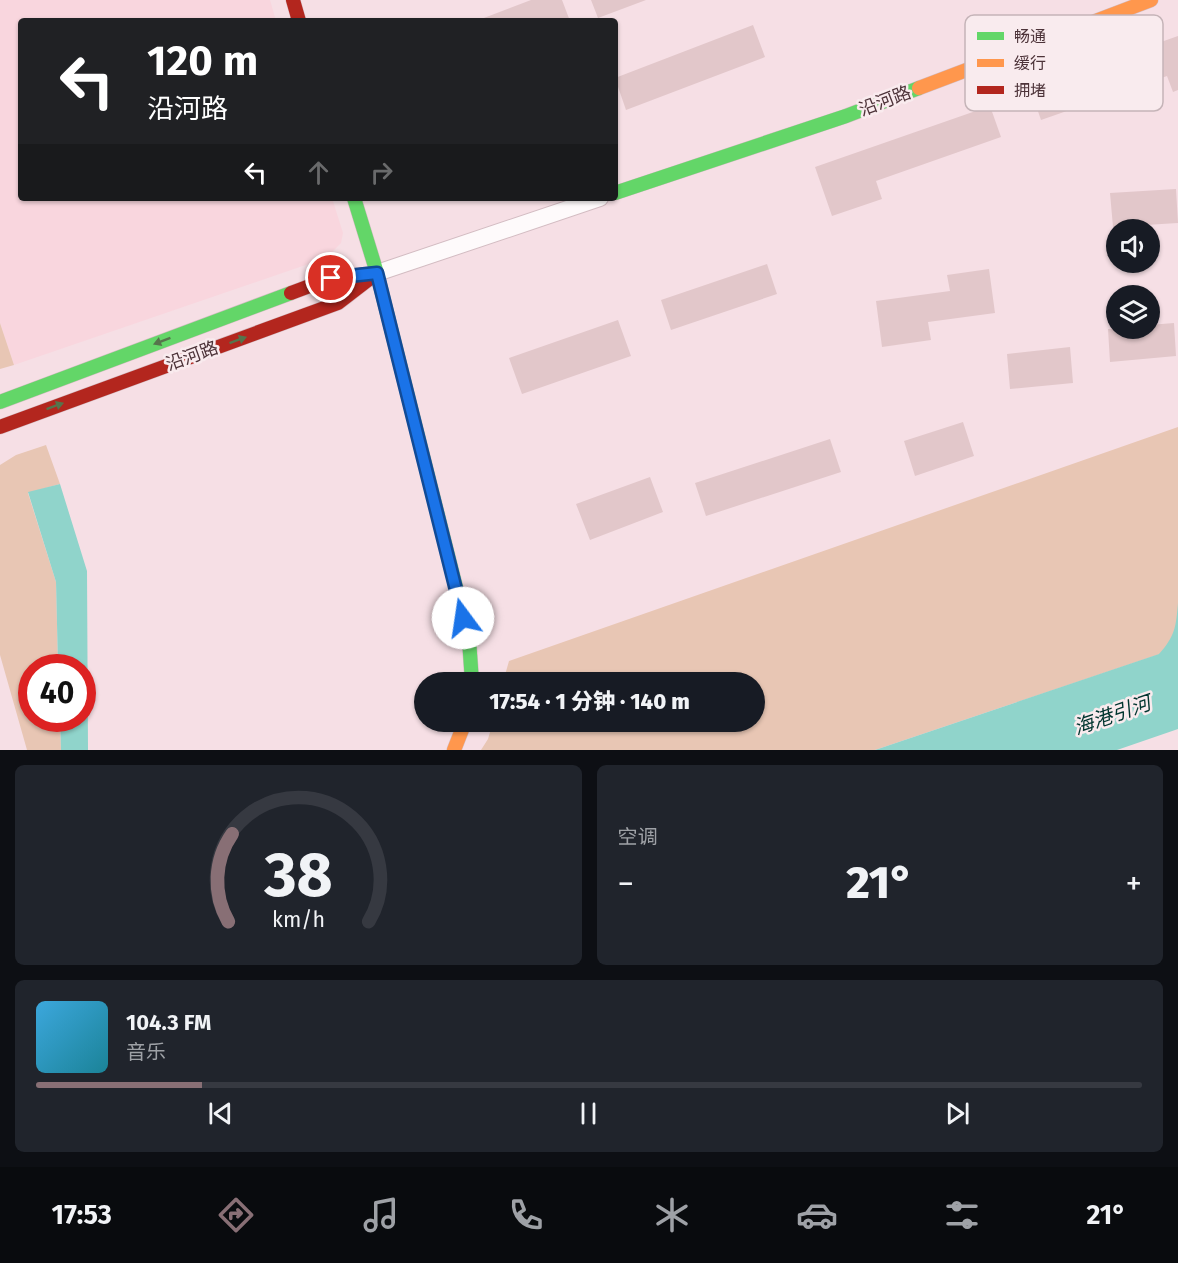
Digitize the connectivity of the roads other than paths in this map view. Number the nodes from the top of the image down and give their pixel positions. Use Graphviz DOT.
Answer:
graph roads {
  1 [pos="293,0"];
  2 [pos="1151,0"];
  3 [pos="1112,15"];
  4 [pos="298,18"];
  5 [pos="965,71"];
  6 [pos="618,192"];
  7 [pos="355,201"];
  8 [pos="591,201"];
  9 [pos="377,273"];
  10 [pos="0,402"];
  11 [pos="0,426"];
  12 [pos="471,672"];
  13 [pos="461,732"];
  14 [pos="454,750"];
  1 -- 4 [label="street"];
  2 -- 3 [label="street, 沿河路"];
  5 -- 6 [label="street, 沿河路"];
  7 -- 9 [label="street"];
  8 -- 9 [label="street, 沿河路"];
  9 -- 10 [label="street, 沿河路, one-way"];
  11 -- 9 [label="street, 沿河路, one-way"];
  9 -- 12 [label="street"];
  13 -- 14 [label="street"];
}
